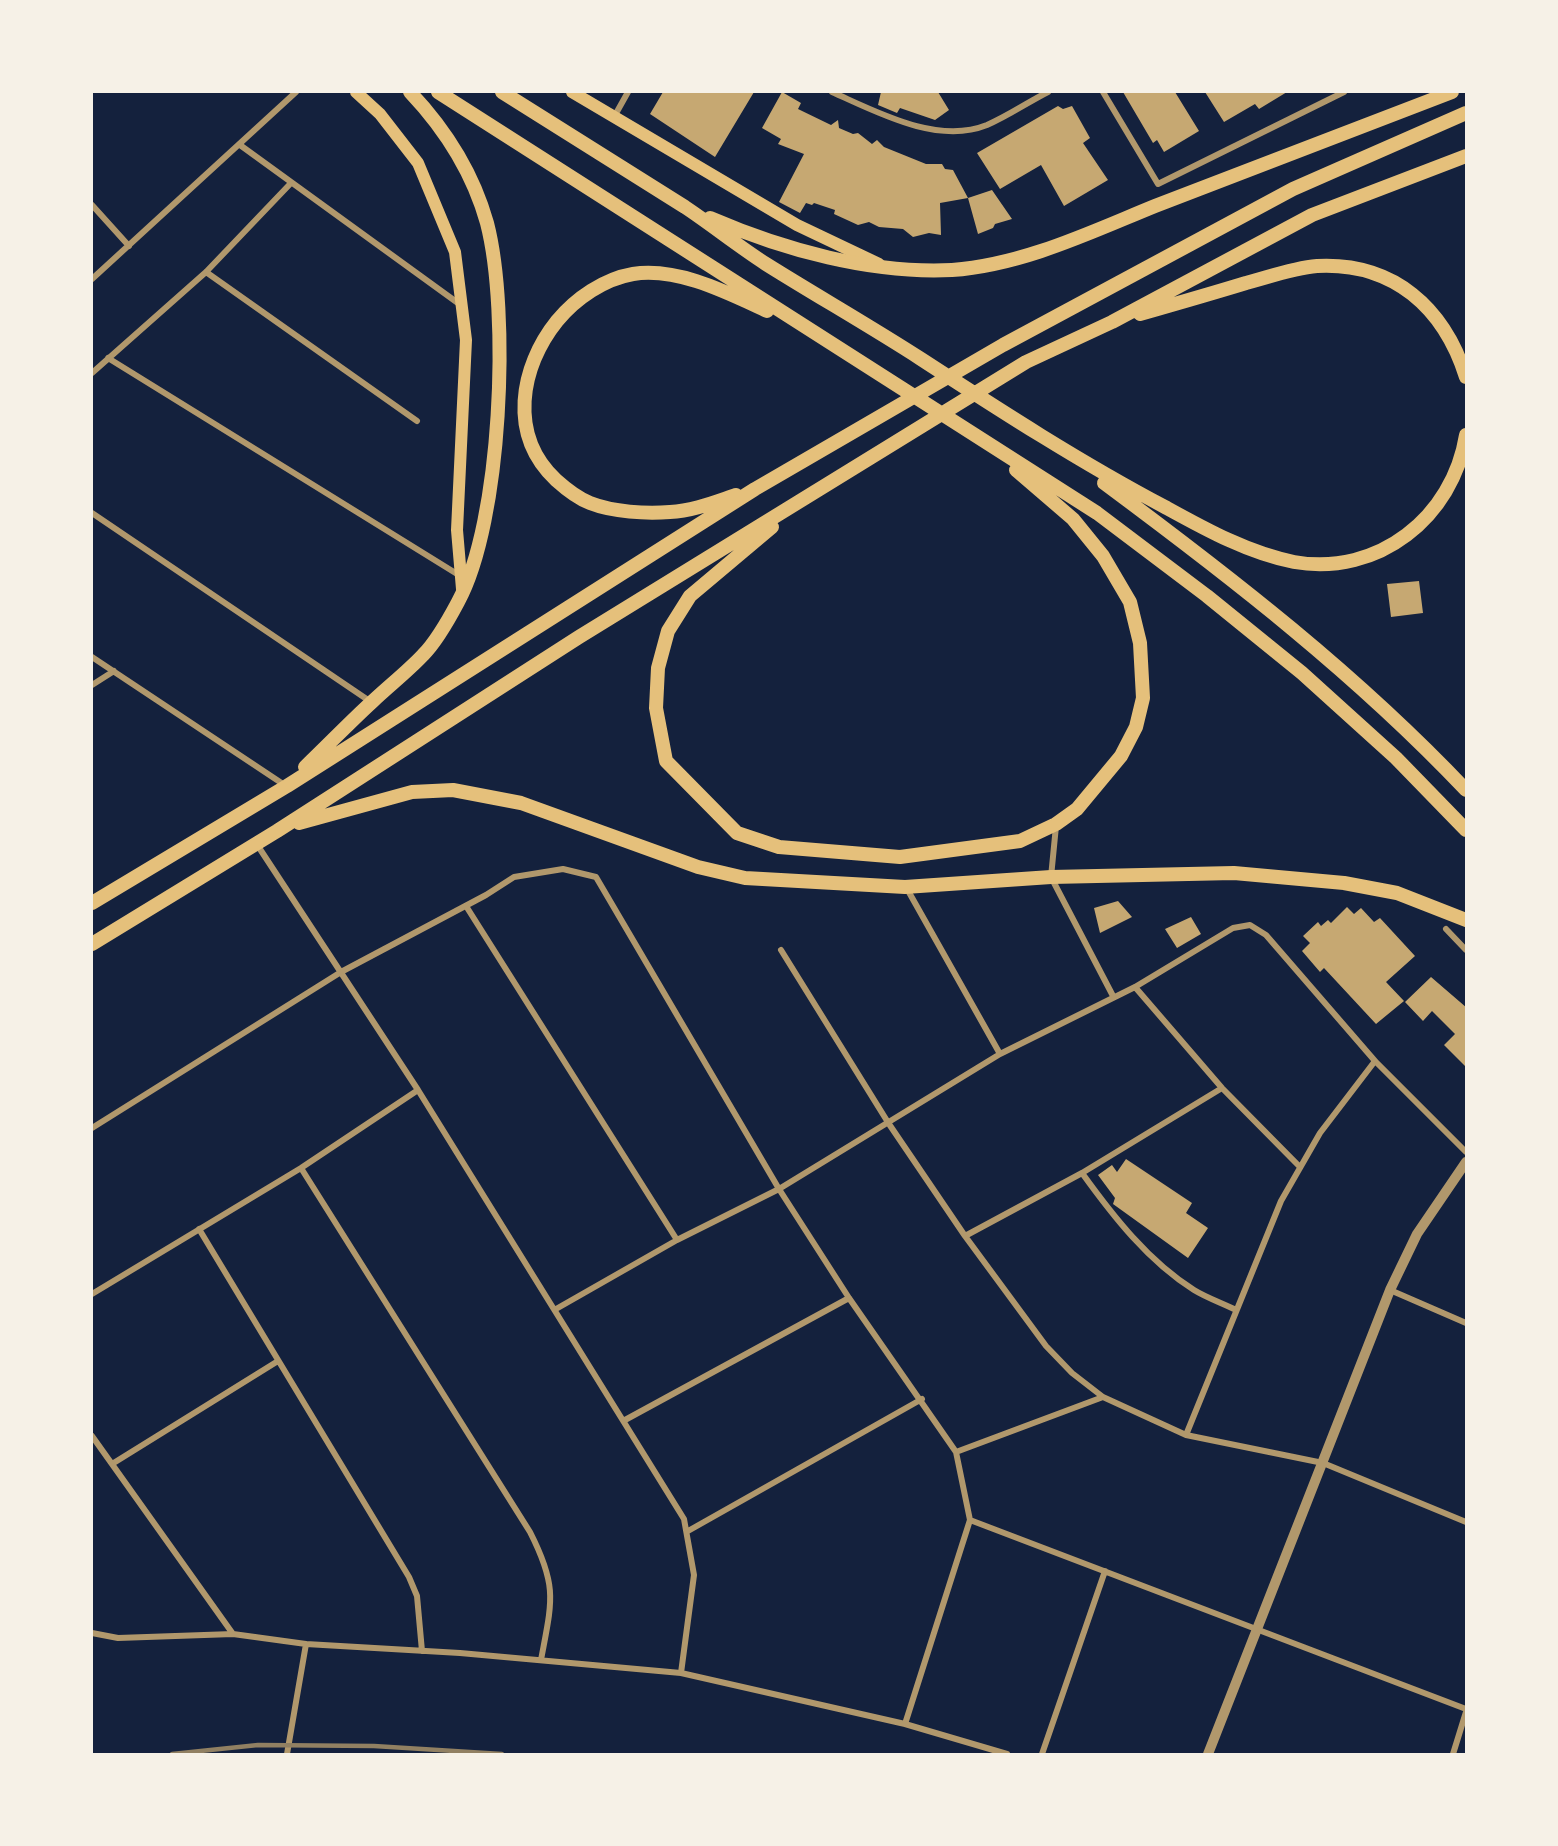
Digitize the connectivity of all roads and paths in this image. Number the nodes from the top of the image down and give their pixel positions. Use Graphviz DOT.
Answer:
graph roads {
  1 [pos="296,92"];
  2 [pos="356,92"];
  3 [pos="410,92"];
  4 [pos="438,92"];
  5 [pos="502,92"];
  6 [pos="572,92"];
  7 [pos="628,92"];
  8 [pos="832,92"];
  9 [pos="1048,92"];
  10 [pos="1103,92"];
  11 [pos="1344,92"];
  12 [pos="1452,92"];
  13 [pos="1467,113"];
  14 [pos="613,118"];
  15 [pos="240,145"];
  16 [pos="1467,156"];
  17 [pos="291,183"];
  18 [pos="92,205"];
  19 [pos="687,208"];
  20 [pos="129,246"];
  21 [pos="889,268"];
  22 [pos="206,272"];
  23 [pos="92,279"];
  24 [pos="462,306"];
  25 [pos="1112,322"];
  26 [pos="819,336"];
  27 [pos="108,358"];
  28 [pos="92,373"];
  29 [pos="1467,377"];
  30 [pos="417,421"];
  31 [pos="1467,435"];
  32 [pos="979,437"];
  33 [pos="1055,446"];
  34 [pos="755,489"];
  35 [pos="808,496"];
  36 [pos="92,513"];
  37 [pos="462,578"];
  38 [pos="462,593"];
  39 [pos="92,657"];
  40 [pos="114,671"];
  41 [pos="92,685"];
  42 [pos="372,702"];
  43 [pos="287,786"];
  44 [pos="1467,790"];
  45 [pos="1056,824"];
  46 [pos="1467,830"];
  47 [pos="277,831"];
  48 [pos="255,842"];
  49 [pos="1052,877"];
  50 [pos="905,887"];
  51 [pos="92,903"];
  52 [pos="466,906"];
  53 [pos="1467,920"];
  54 [pos="1446,929"];
  55 [pos="92,944"];
  56 [pos="781,950"];
  57 [pos="1467,950"];
  58 [pos="341,972"];
  59 [pos="1135,987"];
  60 [pos="1113,996"];
  61 [pos="1000,1054"];
  62 [pos="1375,1061"];
  63 [pos="1222,1088"];
  64 [pos="418,1090"];
  65 [pos="889,1124"];
  66 [pos="92,1128"];
  67 [pos="1467,1152"];
  68 [pos="1467,1162"];
  69 [pos="1300,1167"];
  70 [pos="301,1168"];
  71 [pos="1082,1173"];
  72 [pos="778,1189"];
  73 [pos="199,1229"];
  74 [pos="965,1236"];
  75 [pos="677,1240"];
  76 [pos="1390,1290"];
  77 [pos="92,1294"];
  78 [pos="849,1298"];
  79 [pos="556,1309"];
  80 [pos="1236,1310"];
  81 [pos="1467,1323"];
  82 [pos="278,1361"];
  83 [pos="1103,1397"];
  84 [pos="922,1399"];
  85 [pos="625,1420"];
  86 [pos="1186,1435"];
  87 [pos="92,1436"];
  88 [pos="956,1452"];
  89 [pos="1323,1463"];
  90 [pos="112,1464"];
  91 [pos="970,1520"];
  92 [pos="1467,1522"];
  93 [pos="688,1531"];
  94 [pos="1106,1571"];
  95 [pos="1257,1629"];
  96 [pos="92,1633"];
  97 [pos="233,1634"];
  98 [pos="306,1644"];
  99 [pos="422,1651"];
  100 [pos="541,1659"];
  101 [pos="681,1673"];
  102 [pos="1467,1711"];
  103 [pos="904,1724"];
  104 [pos="287,1755"];
  105 [pos="1007,1755"];
  106 [pos="1042,1755"];
  107 [pos="1208,1755"];
  108 [pos="1453,1755"];
  1 -- 15 [label="street"];
  2 -- 24 [label="main road"];
  3 -- 38 [label="highway"];
  4 -- 26 [label="highway"];
  5 -- 19 [label="highway"];
  6 -- 14 [label="main road"];
  7 -- 14 [label="street"];
  8 -- 9 [label="street"];
  10 -- 11 [label="street"];
  12 -- 21 [label="highway"];
  13 -- 34 [label="highway"];
  14 -- 21 [label="main road"];
  15 -- 17 [label="street"];
  15 -- 20 [label="street"];
  16 -- 25 [label="highway"];
  17 -- 22 [label="street"];
  17 -- 24 [label="street"];
  18 -- 20 [label="street"];
  19 -- 21 [label="highway"];
  19 -- 33 [label="highway"];
  20 -- 23 [label="street"];
  22 -- 27 [label="street"];
  22 -- 30 [label="street"];
  24 -- 37 [label="main road"];
  25 -- 29 [label="highway"];
  25 -- 35 [label="highway"];
  26 -- 32 [label="highway"];
  26 -- 34 [label="highway"];
  27 -- 28 [label="street"];
  27 -- 37 [label="street"];
  31 -- 33 [label="highway"];
  32 -- 45 [label="highway"];
  32 -- 46 [label="highway"];
  33 -- 44 [label="highway"];
  34 -- 43 [label="highway"];
  35 -- 45 [label="highway"];
  35 -- 47 [label="highway"];
  36 -- 42 [label="street"];
  37 -- 38 [label="main road"];
  38 -- 42 [label="highway"];
  39 -- 40 [label="street"];
  40 -- 41 [label="street"];
  40 -- 43 [label="street"];
  42 -- 43 [label="highway"];
  43 -- 51 [label="highway"];
  45 -- 49 [label="street"];
  47 -- 48 [label="highway"];
  47 -- 50 [label="highway"];
  48 -- 55 [label="highway"];
  48 -- 58 [label="street"];
  49 -- 50 [label="highway"];
  49 -- 53 [label="highway"];
  49 -- 60 [label="street"];
  50 -- 61 [label="street"];
  52 -- 58 [label="street"];
  52 -- 72 [label="street"];
  52 -- 75 [label="street"];
  54 -- 57 [label="street"];
  56 -- 65 [label="street"];
  58 -- 64 [label="street"];
  58 -- 66 [label="street"];
  59 -- 60 [label="street"];
  59 -- 62 [label="street"];
  59 -- 63 [label="street"];
  60 -- 61 [label="street"];
  61 -- 65 [label="street"];
  62 -- 67 [label="street"];
  62 -- 69 [label="street"];
  63 -- 69 [label="street"];
  63 -- 71 [label="street"];
  64 -- 70 [label="street"];
  64 -- 79 [label="street"];
  65 -- 72 [label="street"];
  65 -- 74 [label="street"];
  68 -- 76 [label="street"];
  69 -- 80 [label="street"];
  70 -- 73 [label="street"];
  70 -- 100 [label="street"];
  71 -- 74 [label="street"];
  71 -- 80 [label="street"];
  72 -- 75 [label="street"];
  72 -- 78 [label="street"];
  73 -- 77 [label="street"];
  73 -- 82 [label="street"];
  74 -- 83 [label="street"];
  75 -- 79 [label="street"];
  76 -- 81 [label="street"];
  76 -- 89 [label="street"];
  78 -- 84 [label="street"];
  78 -- 85 [label="street"];
  79 -- 85 [label="street"];
  80 -- 86 [label="street"];
  82 -- 90 [label="street"];
  82 -- 99 [label="street"];
  83 -- 86 [label="street"];
  83 -- 88 [label="street"];
  84 -- 88 [label="street"];
  84 -- 93 [label="street"];
  85 -- 93 [label="street"];
  86 -- 89 [label="street"];
  87 -- 90 [label="street"];
  88 -- 91 [label="street"];
  89 -- 92 [label="street"];
  89 -- 95 [label="street"];
  90 -- 97 [label="street"];
  91 -- 94 [label="street"];
  91 -- 103 [label="street"];
  93 -- 101 [label="street"];
  94 -- 95 [label="street"];
  94 -- 106 [label="street"];
  95 -- 102 [label="street"];
  95 -- 107 [label="street"];
  96 -- 97 [label="street"];
  97 -- 98 [label="street"];
  98 -- 99 [label="street"];
  98 -- 104 [label="street"];
  99 -- 100 [label="street"];
  100 -- 101 [label="street"];
  101 -- 103 [label="street"];
  102 -- 108 [label="street"];
  103 -- 105 [label="street"];
}
